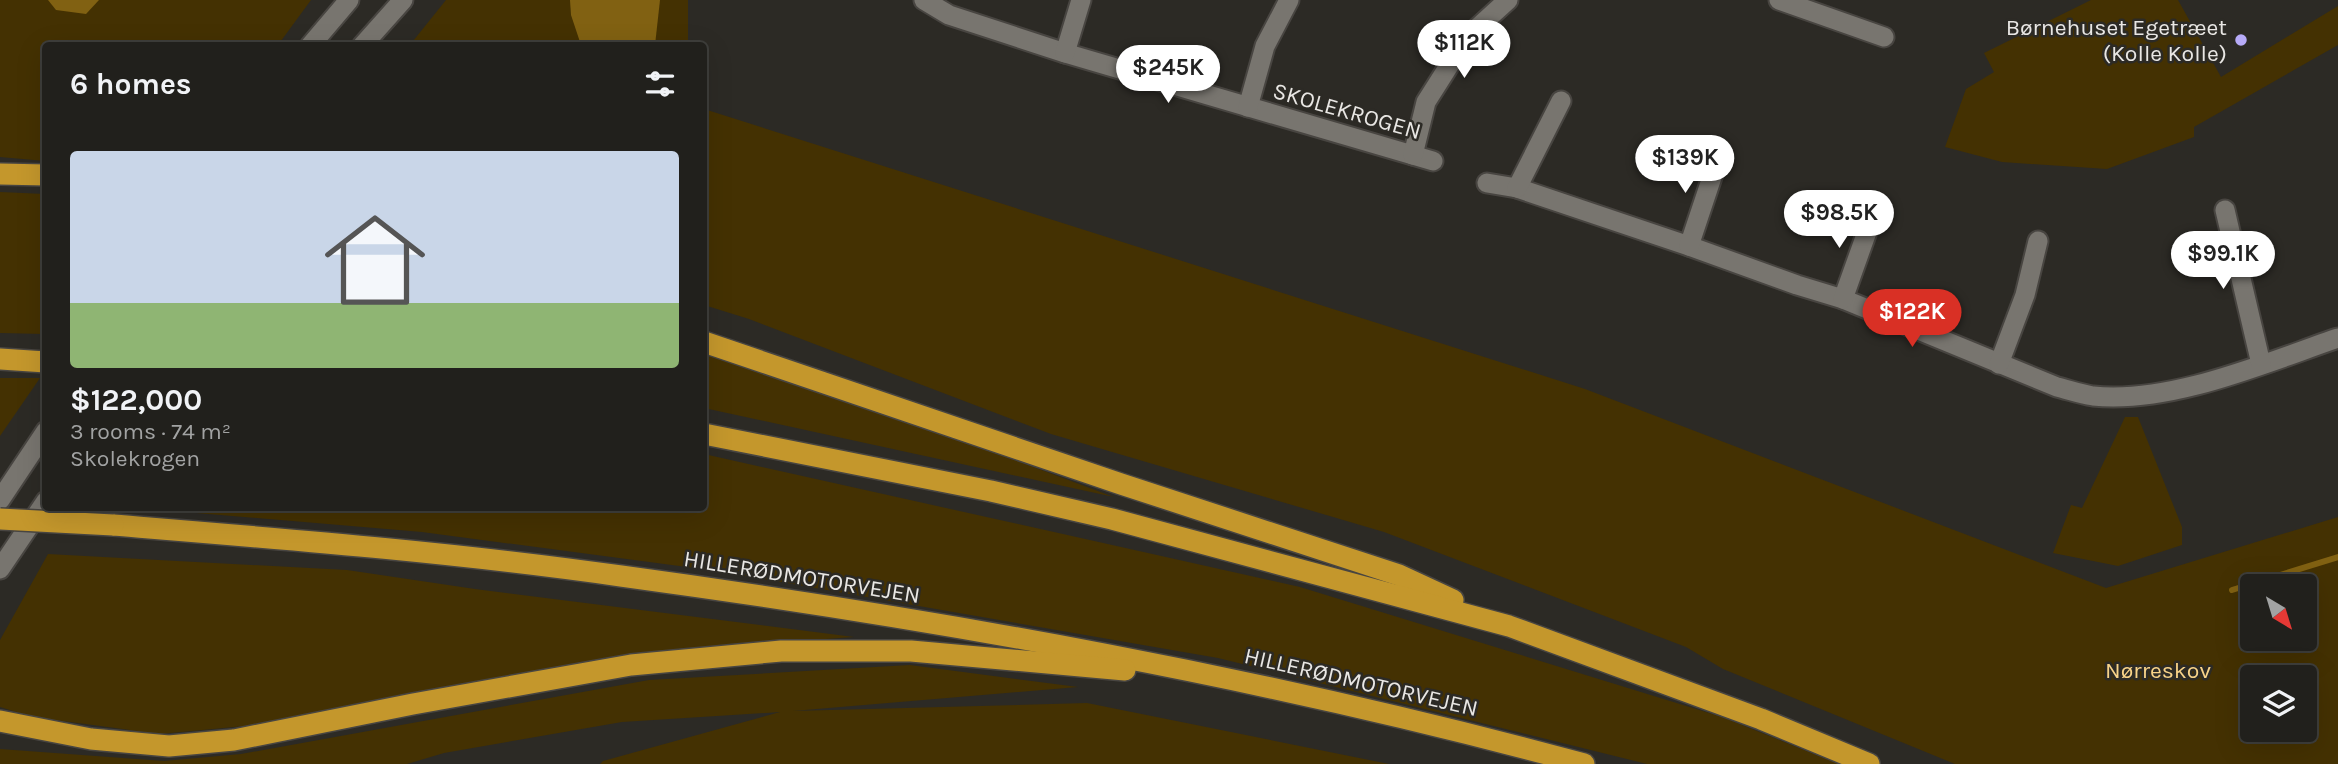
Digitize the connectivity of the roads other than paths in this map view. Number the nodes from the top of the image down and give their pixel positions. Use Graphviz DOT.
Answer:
graph roads {
  1 [pos="349,0"];
  2 [pos="403,0"];
  3 [pos="924,0"];
  4 [pos="1081,0"];
  5 [pos="1289,0"];
  6 [pos="1508,0"];
  7 [pos="1779,0"];
  8 [pos="1884,37"];
  9 [pos="313,42"];
  10 [pos="366,42"];
  11 [pos="1065,53"];
  12 [pos="1560,101"];
  13 [pos="1248,107"];
  14 [pos="1413,155"];
  15 [pos="1719,156"];
  16 [pos="1433,162"];
  17 [pos="0,174"];
  18 [pos="42,175"];
  19 [pos="1487,183"];
  20 [pos="1517,188"];
  21 [pos="2225,210"];
  22 [pos="1873,215"];
  23 [pos="2038,241"];
  24 [pos="1689,246"];
  25 [pos="1843,299"];
  26 [pos="2338,338"];
  27 [pos="707,343"];
  28 [pos="0,359"];
  29 [pos="42,362"];
  30 [pos="1999,363"];
  31 [pos="2261,364"];
  32 [pos="707,435"];
  33 [pos="42,437"];
  34 [pos="0,499"];
  35 [pos="42,505"];
  36 [pos="0,519"];
  37 [pos="0,569"];
  38 [pos="1509,626"];
  39 [pos="1229,678"];
  40 [pos="0,721"];
  41 [pos="1584,764"];
  42 [pos="1869,764"];
  1 -- 9 [label="street"];
  2 -- 10 [label="street"];
  3 -- 11 [label="street, SKOLEKROGEN"];
  4 -- 11 [label="street"];
  5 -- 13 [label="street, SKOLEKROGEN"];
  6 -- 14 [label="street"];
  7 -- 8 [label="street"];
  11 -- 13 [label="street, SKOLEKROGEN"];
  12 -- 20 [label="street"];
  13 -- 14 [label="street, SKOLEKROGEN"];
  14 -- 16 [label="street, SKOLEKROGEN"];
  15 -- 24 [label="street"];
  17 -- 18 [label="highway"];
  19 -- 20 [label="street"];
  20 -- 24 [label="street"];
  21 -- 31 [label="street"];
  22 -- 25 [label="street"];
  23 -- 30 [label="street"];
  24 -- 25 [label="street"];
  25 -- 30 [label="street"];
  26 -- 31 [label="street"];
  27 -- 38 [label="highway"];
  28 -- 29 [label="highway"];
  30 -- 31 [label="street"];
  32 -- 38 [label="highway"];
  33 -- 34 [label="street"];
  35 -- 37 [label="street"];
  36 -- 39 [label="highway, HILLERØDMOTORVEJEN, bridge"];
  38 -- 42 [label="highway"];
  39 -- 40 [label="highway"];
  39 -- 41 [label="highway, HILLERØDMOTORVEJEN"];
}
